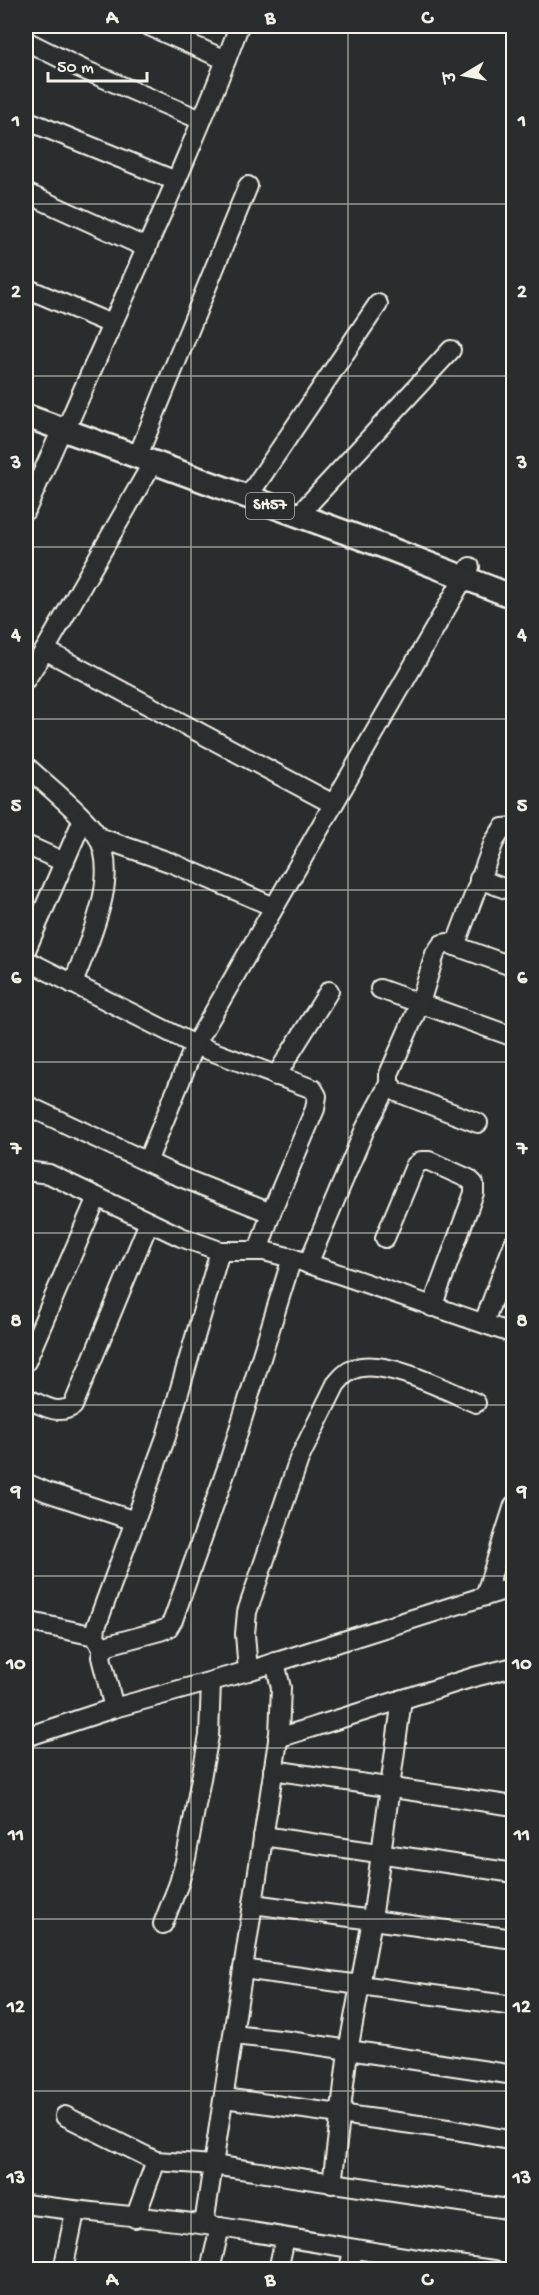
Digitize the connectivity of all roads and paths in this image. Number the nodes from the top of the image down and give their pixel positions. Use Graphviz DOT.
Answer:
graph roads {
  1 [pos="148,26"];
  2 [pos="238,26"];
  3 [pos="26,41"];
  4 [pos="226,60"];
  5 [pos="26,120"];
  6 [pos="201,120"];
  7 [pos="176,181"];
  8 [pos="248,186"];
  9 [pos="26,193"];
  10 [pos="147,248"];
  11 [pos="26,288"];
  12 [pos="378,304"];
  13 [pos="111,324"];
  14 [pos="451,350"];
  15 [pos="26,405"];
  16 [pos="26,416"];
  17 [pos="66,426"];
  18 [pos="147,455"];
  19 [pos="253,489"];
  20 [pos="306,507"];
  21 [pos="26,510"];
  22 [pos="467,573"];
  23 [pos="513,584"];
  24 [pos="513,597"];
  25 [pos="45,650"];
  26 [pos="26,679"];
  27 [pos="26,766"];
  28 [pos="333,804"];
  29 [pos="83,819"];
  30 [pos="513,827"];
  31 [pos="98,837"];
  32 [pos="26,845"];
  33 [pos="64,862"];
  34 [pos="479,879"];
  35 [pos="513,892"];
  36 [pos="274,907"];
  37 [pos="455,946"];
  38 [pos="26,950"];
  39 [pos="26,960"];
  40 [pos="513,967"];
  41 [pos="73,984"];
  42 [pos="380,989"];
  43 [pos="329,991"];
  44 [pos="420,1003"];
  45 [pos="513,1037"];
  46 [pos="195,1045"];
  47 [pos="276,1076"];
  48 [pos="389,1084"];
  49 [pos="26,1106"];
  50 [pos="478,1123"];
  51 [pos="147,1162"];
  52 [pos="26,1171"];
  53 [pos="97,1197"];
  54 [pos="271,1212"];
  55 [pos="149,1222"];
  56 [pos="385,1238"];
  57 [pos="513,1243"];
  58 [pos="220,1251"];
  59 [pos="258,1251"];
  60 [pos="300,1261"];
  61 [pos="432,1307"];
  62 [pos="484,1322"];
  63 [pos="513,1334"];
  64 [pos="26,1362"];
  65 [pos="26,1398"];
  66 [pos="476,1403"];
  67 [pos="26,1483"];
  68 [pos="513,1505"];
  69 [pos="135,1521"];
  70 [pos="513,1587"];
  71 [pos="485,1596"];
  72 [pos="26,1621"];
  73 [pos="99,1643"];
  74 [pos="275,1662"];
  75 [pos="513,1667"];
  76 [pos="248,1671"];
  77 [pos="211,1682"];
  78 [pos="402,1699"];
  79 [pos="114,1708"];
  80 [pos="26,1737"];
  81 [pos="278,1738"];
  82 [pos="273,1770"];
  83 [pos="389,1787"];
  84 [pos="513,1806"];
  85 [pos="263,1836"];
  86 [pos="381,1853"];
  87 [pos="513,1873"];
  88 [pos="253,1904"];
  89 [pos="372,1920"];
  90 [pos="163,1924"];
  91 [pos="513,1939"];
  92 [pos="243,1969"];
  93 [pos="360,1985"];
  94 [pos="513,2006"];
  95 [pos="233,2035"];
  96 [pos="348,2051"];
  97 [pos="513,2075"];
  98 [pos="224,2098"];
  99 [pos="342,2114"];
  100 [pos="64,2116"];
  101 [pos="513,2141"];
  102 [pos="156,2161"];
  103 [pos="213,2165"];
  104 [pos="332,2184"];
  105 [pos="26,2205"];
  106 [pos="513,2210"];
  107 [pos="75,2212"];
  108 [pos="135,2218"];
  109 [pos="212,2226"];
  110 [pos="285,2238"];
  111 [pos="353,2250"];
  112 [pos="421,2265"];
  113 [pos="461,2268"];
  114 [pos="63,2270"];
  115 [pos="210,2270"];
  116 [pos="279,2270"];
  117 [pos="349,2270"];
  118 [pos="494,2270"];
  1 -- 4 [label="street"];
  2 -- 4 [label="street"];
  3 -- 6 [label="street"];
  4 -- 6 [label="street"];
  5 -- 7 [label="street"];
  6 -- 7 [label="street"];
  7 -- 10 [label="street"];
  8 -- 18 [label="street"];
  9 -- 10 [label="street"];
  10 -- 13 [label="street"];
  11 -- 13 [label="street"];
  12 -- 19 [label="street"];
  13 -- 17 [label="street"];
  14 -- 20 [label="street"];
  15 -- 17 [label="main road, SH57"];
  16 -- 17 [label="main road, SH57"];
  17 -- 18 [label="main road, SH57"];
  17 -- 21 [label="street"];
  18 -- 19 [label="main road, SH57"];
  18 -- 22 [label="main road, SH57"];
  18 -- 25 [label="street"];
  19 -- 20 [label="main road, SH57"];
  20 -- 22 [label="main road, SH57"];
  22 -- 23 [label="main road, SH57"];
  22 -- 24 [label="main road, SH57"];
  22 -- 28 [label="street"];
  25 -- 26 [label="street"];
  25 -- 28 [label="street"];
  27 -- 29 [label="street"];
  28 -- 36 [label="street"];
  29 -- 31 [label="street"];
  29 -- 33 [label="street"];
  30 -- 34 [label="street"];
  31 -- 36 [label="street"];
  31 -- 41 [label="street"];
  32 -- 33 [label="street"];
  33 -- 38 [label="street"];
  34 -- 35 [label="street"];
  34 -- 37 [label="street"];
  36 -- 46 [label="street"];
  37 -- 40 [label="street"];
  37 -- 44 [label="street"];
  39 -- 41 [label="street"];
  41 -- 46 [label="street"];
  42 -- 44 [label="street"];
  43 -- 47 [label="street"];
  44 -- 45 [label="street"];
  44 -- 48 [label="street"];
  46 -- 47 [label="street"];
  46 -- 51 [label="street"];
  47 -- 54 [label="street"];
  48 -- 50 [label="street"];
  48 -- 60 [label="street"];
  49 -- 51 [label="street"];
  51 -- 54 [label="street"];
  52 -- 53 [label="street"];
  53 -- 55 [label="street"];
  53 -- 64 [label="street"];
  54 -- 59 [label="street"];
  55 -- 58 [label="street"];
  55 -- 65 [label="street"];
  56 -- 61 [label="street"];
  57 -- 62 [label="street"];
  58 -- 59 [label="street"];
  58 -- 69 [label="street"];
  59 -- 60 [label="street"];
  60 -- 61 [label="street"];
  60 -- 73 [label="street"];
  61 -- 62 [label="street"];
  62 -- 63 [label="street"];
  66 -- 76 [label="street"];
  67 -- 69 [label="street"];
  68 -- 71 [label="street"];
  69 -- 73 [label="street"];
  70 -- 71 [label="street"];
  71 -- 74 [label="street"];
  72 -- 73 [label="street"];
  73 -- 79 [label="street"];
  74 -- 76 [label="street"];
  74 -- 81 [label="street"];
  75 -- 78 [label="street"];
  76 -- 77 [label="street"];
  77 -- 79 [label="street"];
  77 -- 90 [label="street"];
  78 -- 81 [label="street"];
  78 -- 83 [label="street"];
  79 -- 80 [label="street"];
  81 -- 82 [label="street"];
  82 -- 83 [label="street"];
  82 -- 85 [label="street"];
  83 -- 84 [label="street"];
  83 -- 86 [label="street"];
  85 -- 86 [label="street"];
  85 -- 88 [label="street"];
  86 -- 87 [label="street"];
  86 -- 89 [label="street"];
  88 -- 89 [label="street"];
  88 -- 92 [label="street"];
  89 -- 91 [label="street"];
  89 -- 93 [label="street"];
  92 -- 93 [label="street"];
  92 -- 95 [label="street"];
  93 -- 94 [label="street"];
  93 -- 96 [label="street"];
  95 -- 96 [label="street"];
  95 -- 98 [label="street"];
  96 -- 97 [label="street"];
  96 -- 99 [label="street"];
  98 -- 99 [label="street"];
  98 -- 103 [label="street"];
  99 -- 101 [label="street"];
  99 -- 104 [label="street"];
  100 -- 102 [label="street"];
  102 -- 103 [label="street"];
  102 -- 108 [label="street"];
  103 -- 104 [label="street"];
  103 -- 109 [label="street"];
  104 -- 106 [label="street"];
  105 -- 107 [label="street"];
  107 -- 108 [label="street"];
  107 -- 114 [label="street"];
  108 -- 109 [label="street"];
  109 -- 110 [label="street"];
  109 -- 115 [label="street"];
  110 -- 111 [label="street"];
  110 -- 116 [label="street"];
  111 -- 112 [label="street"];
  111 -- 117 [label="street"];
  112 -- 113 [label="street"];
  113 -- 118 [label="street"];
}
